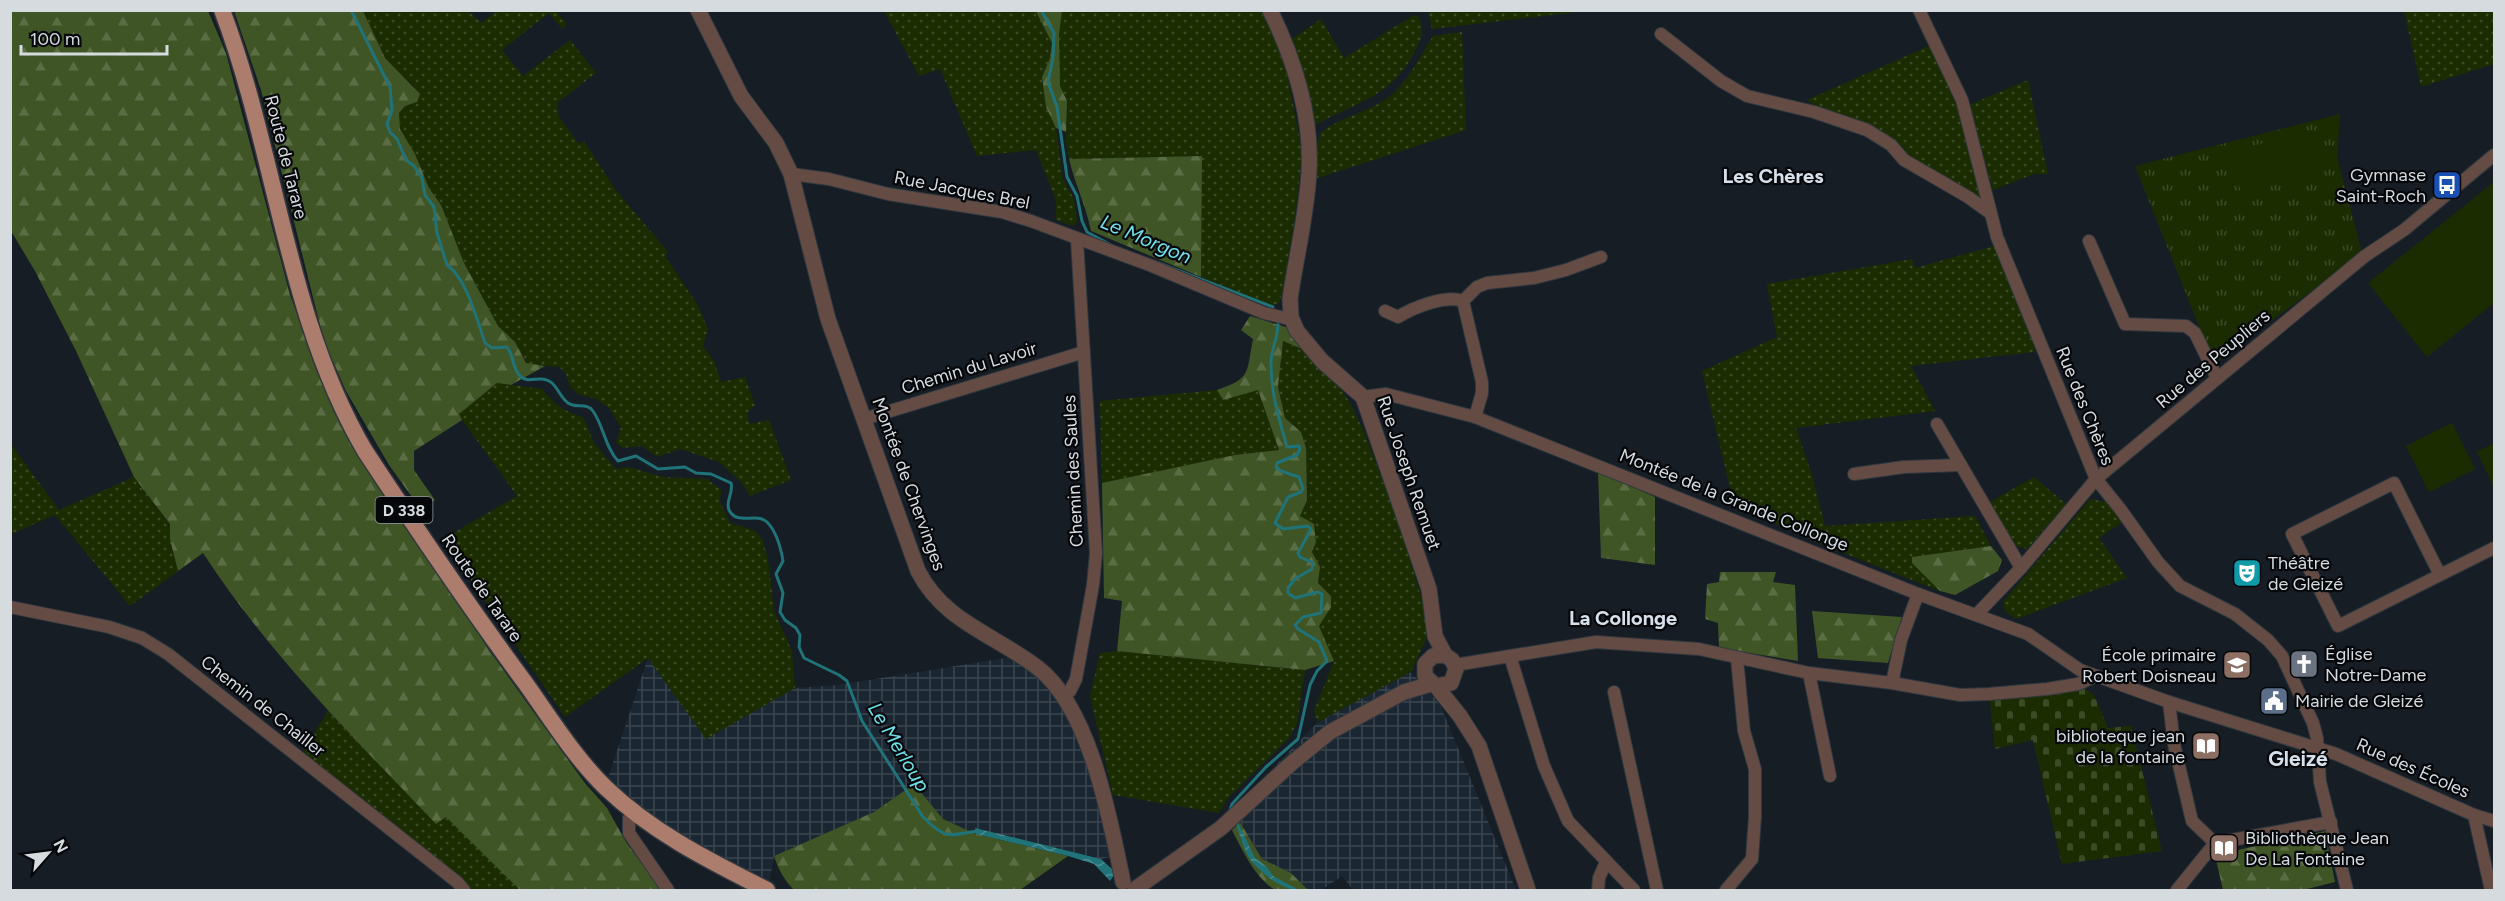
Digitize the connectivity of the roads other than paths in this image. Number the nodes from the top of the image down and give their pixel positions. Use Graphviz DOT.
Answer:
graph roads {
  1 [pos="222,10"];
  2 [pos="698,10"];
  3 [pos="1270,10"];
  4 [pos="1919,10"];
  5 [pos="1661,34"];
  6 [pos="2494,155"];
  7 [pos="791,174"];
  8 [pos="1989,213"];
  9 [pos="1077,240"];
  10 [pos="2089,241"];
  11 [pos="1601,257"];
  12 [pos="1463,301"];
  13 [pos="1385,311"];
  14 [pos="1291,318"];
  15 [pos="1084,352"];
  16 [pos="2217,378"];
  17 [pos="1363,397"];
  18 [pos="1475,417"];
  19 [pos="864,419"];
  20 [pos="1937,424"];
  21 [pos="1961,465"];
  22 [pos="1854,474"];
  23 [pos="2096,479"];
  24 [pos="2494,548"];
  25 [pos="2021,568"];
  26 [pos="2440,575"];
  27 [pos="1918,594"];
  28 [pos="10,595"];
  29 [pos="15,608"];
  30 [pos="1977,614"];
  31 [pos="1510,656"];
  32 [pos="1737,659"];
  33 [pos="1442,664"];
  34 [pos="1809,674"];
  35 [pos="2096,676"];
  36 [pos="1892,683"];
  37 [pos="1434,685"];
  38 [pos="1614,692"];
  39 [pos="1404,693"];
  40 [pos="1064,696"];
  41 [pos="2169,702"];
  42 [pos="1460,716"];
  43 [pos="2316,747"];
  44 [pos="1830,776"];
  45 [pos="633,812"];
  46 [pos="2474,815"];
  47 [pos="2494,820"];
  48 [pos="2331,822"];
  49 [pos="2215,843"];
  50 [pos="1606,862"];
  51 [pos="1127,888"];
  52 [pos="464,891"];
  53 [pos="668,891"];
  54 [pos="767,891"];
  55 [pos="1528,891"];
  56 [pos="1598,891"];
  57 [pos="1634,891"];
  58 [pos="1657,891"];
  59 [pos="1726,891"];
  60 [pos="2177,891"];
  61 [pos="2347,891"];
  62 [pos="2491,891"];
  1 -- 45 [label="main road, Route de Tarare / D 338"];
  2 -- 7 [label="street, Montée de Chervinges"];
  3 -- 14 [label="street"];
  4 -- 8 [label="street, Rue des Chères"];
  5 -- 8 [label="street"];
  6 -- 16 [label="street, Rue des Peupliers"];
  7 -- 9 [label="street, Rue Jacques Brel"];
  7 -- 19 [label="street, Montée de Chervinges"];
  8 -- 23 [label="street, Rue des Chères"];
  9 -- 14 [label="street, Rue Jacques Brel"];
  9 -- 15 [label="street, Chemin des Saules"];
  10 -- 16 [label="street"];
  11 -- 12 [label="street"];
  12 -- 13 [label="street"];
  12 -- 18 [label="street"];
  14 -- 17 [label="street, Rue Joseph Remuet"];
  15 -- 19 [label="street, Chemin du Lavoir"];
  15 -- 40 [label="street, Chemin des Saules"];
  16 -- 23 [label="street, Rue des Peupliers"];
  17 -- 18 [label="street, Montée de la Grande Collonge"];
  17 -- 33 [label="street, Rue Joseph Remuet"];
  18 -- 27 [label="street, Montée de la Grande Collonge"];
  19 -- 40 [label="street, Montée de Chervinges"];
  20 -- 21 [label="street"];
  21 -- 22 [label="street"];
  21 -- 25 [label="street"];
  23 -- 25 [label="street, Rue des Peupliers"];
  23 -- 43 [label="street, Rue des Chères"];
  24 -- 26 [label="street"];
  25 -- 30 [label="street, Rue des Peupliers"];
  26 -- 26 [label="street"];
  27 -- 30 [label="street, Montée de la Grande Collonge"];
  27 -- 36 [label="street"];
  28 -- 29 [label="street"];
  29 -- 52 [label="street, Chemin de Chailler"];
  30 -- 35 [label="street, Montée de la Grande Collonge"];
  31 -- 32 [label="street"];
  31 -- 33 [label="street"];
  31 -- 50 [label="street"];
  32 -- 34 [label="street"];
  32 -- 59 [label="street"];
  33 -- 37 [label="street"];
  33 -- 37 [label="street"];
  33 -- 39 [label="street"];
  33 -- 42 [label="street"];
  34 -- 36 [label="street"];
  34 -- 44 [label="street"];
  35 -- 36 [label="street"];
  35 -- 41 [label="street"];
  37 -- 39 [label="street"];
  37 -- 42 [label="street"];
  38 -- 58 [label="street"];
  39 -- 51 [label="street"];
  40 -- 51 [label="street, Montée de Chervinges"];
  41 -- 43 [label="street, Rue des Écoles"];
  41 -- 49 [label="street"];
  42 -- 55 [label="street"];
  43 -- 46 [label="street, Rue des Écoles"];
  43 -- 48 [label="street, Rue des Chères"];
  45 -- 53 [label="street"];
  45 -- 54 [label="main road, Route de Tarare / D 338"];
  46 -- 47 [label="street, Rue des Écoles"];
  46 -- 62 [label="street"];
  48 -- 49 [label="street"];
  48 -- 61 [label="street, Rue des Chères"];
  49 -- 60 [label="street"];
  50 -- 56 [label="street"];
  50 -- 57 [label="street"];
}
